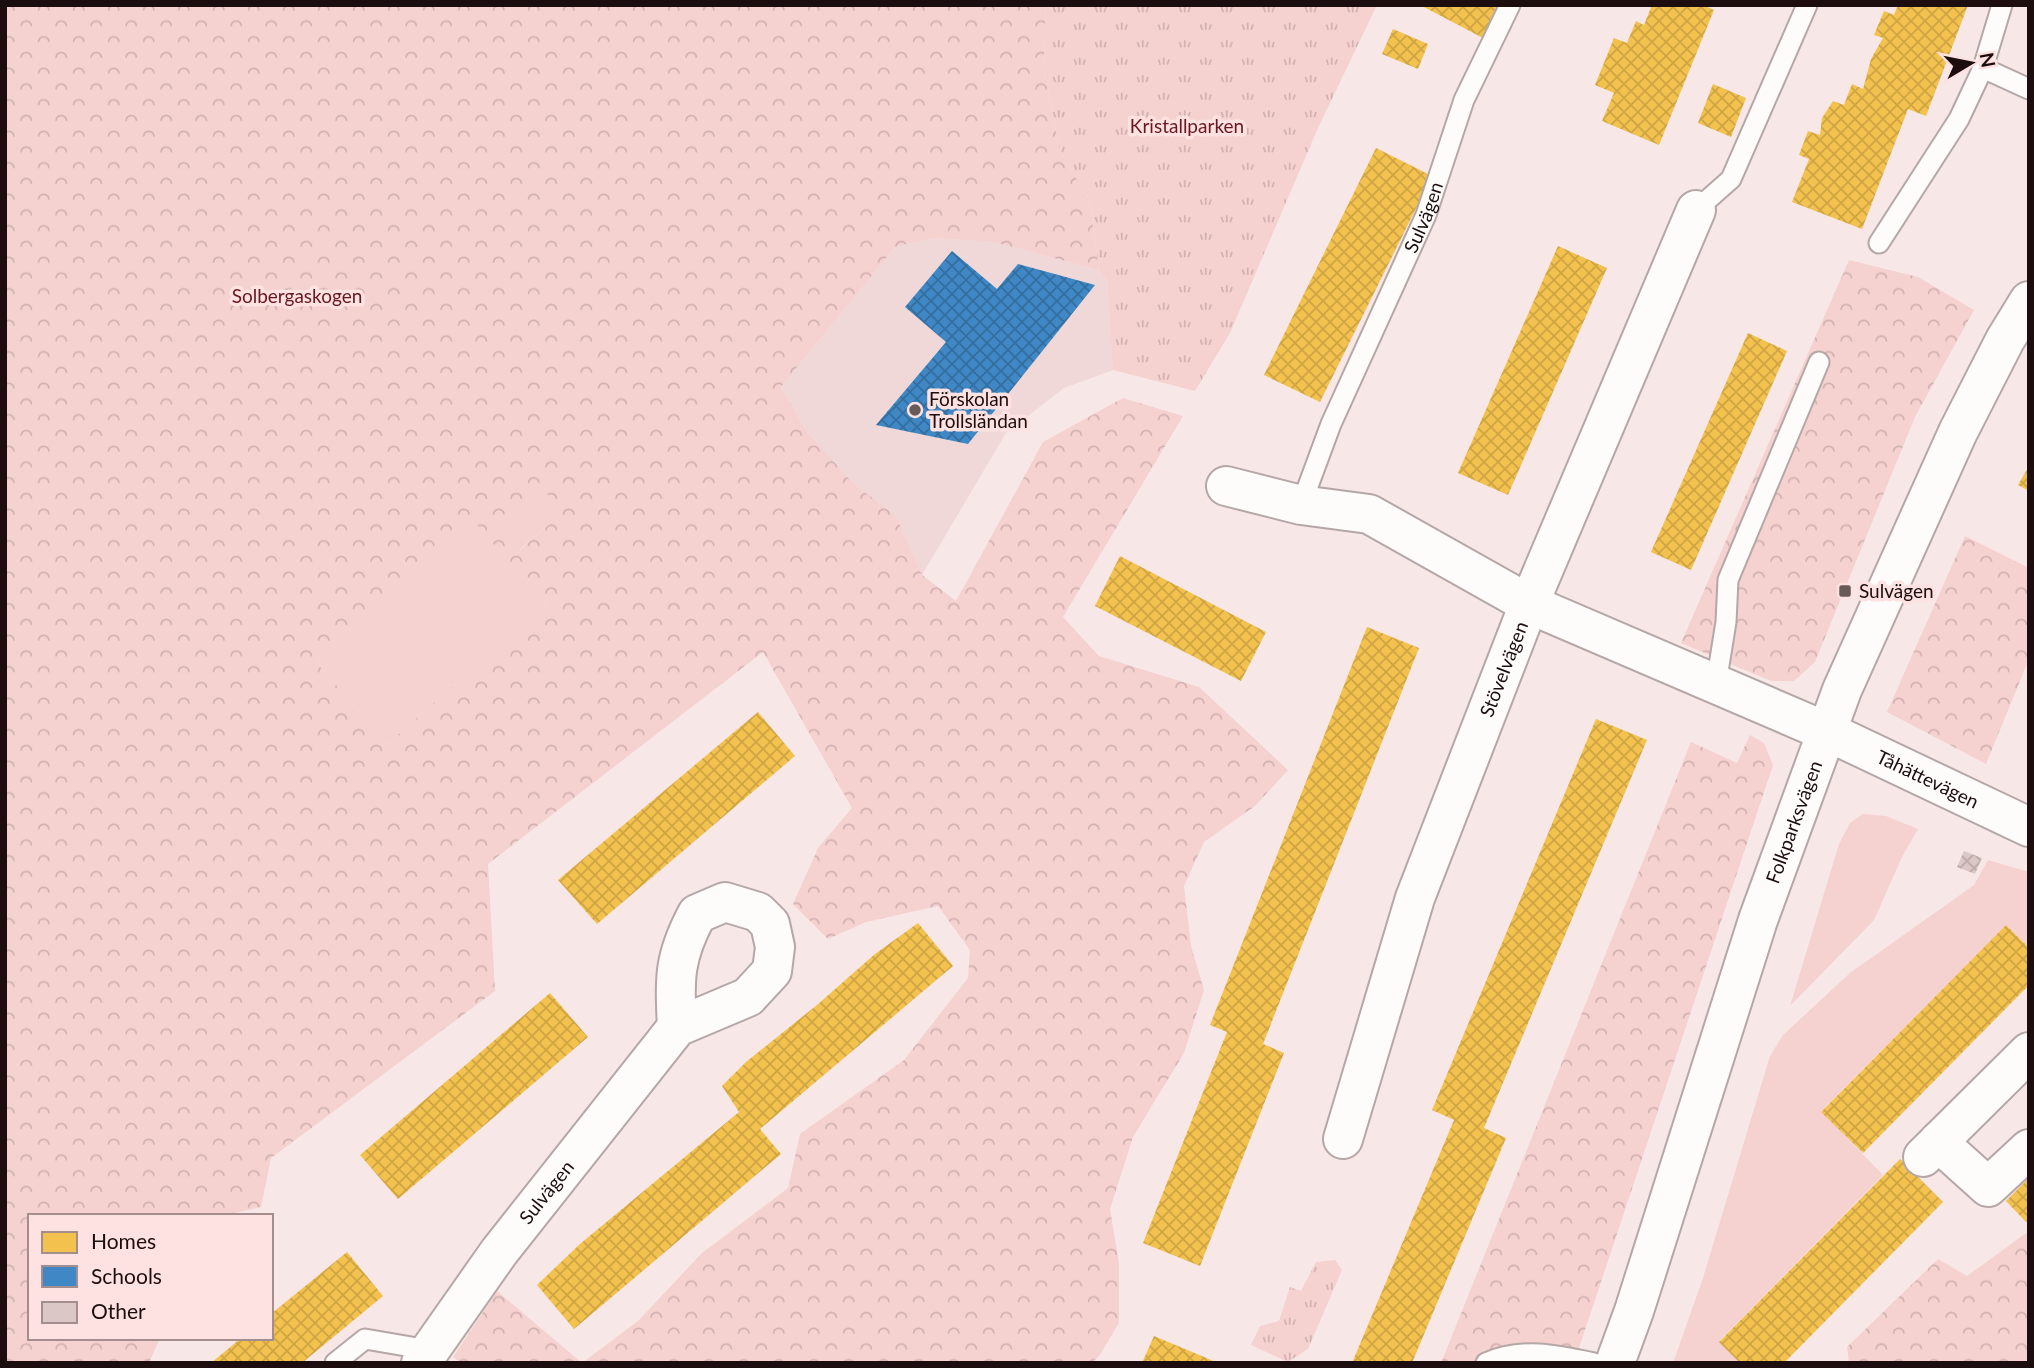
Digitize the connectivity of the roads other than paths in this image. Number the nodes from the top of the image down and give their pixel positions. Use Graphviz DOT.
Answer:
graph roads {
  1 [pos="1510,5"];
  2 [pos="1807,5"];
  3 [pos="2002,5"];
  4 [pos="1983,68"];
  5 [pos="2029,89"];
  6 [pos="1696,211"];
  7 [pos="1879,243"];
  8 [pos="2029,301"];
  9 [pos="1819,362"];
  10 [pos="1226,486"];
  11 [pos="1301,505"];
  12 [pos="1529,604"];
  13 [pos="1716,684"];
  14 [pos="1826,732"];
  15 [pos="2029,827"];
  16 [pos="677,1027"];
  17 [pos="2029,1052"];
  18 [pos="1343,1139"];
  19 [pos="2029,1149"];
  20 [pos="425,1356"];
  21 [pos="335,1363"];
  22 [pos="1486,1363"];
  23 [pos="1594,1363"];
  24 [pos="1615,1363"];
  1 -- 11 [label="lane, Sulvägen"];
  2 -- 6 [label="lane"];
  3 -- 4 [label="lane"];
  4 -- 5 [label="lane"];
  4 -- 7 [label="lane"];
  6 -- 12 [label="street, Stövelvägen"];
  8 -- 14 [label="street, Folkparksvägen"];
  9 -- 13 [label="lane"];
  10 -- 11 [label="street"];
  11 -- 12 [label="street"];
  12 -- 13 [label="street"];
  12 -- 18 [label="street, Stövelvägen"];
  13 -- 14 [label="street"];
  14 -- 15 [label="street, Tåhättevägen"];
  14 -- 24 [label="street, Folkparksvägen"];
  16 -- 20 [label="street, Sulvägen"];
  17 -- 19 [label="street"];
  20 -- 21 [label="lane"];
  22 -- 23 [label="lane"];
}
